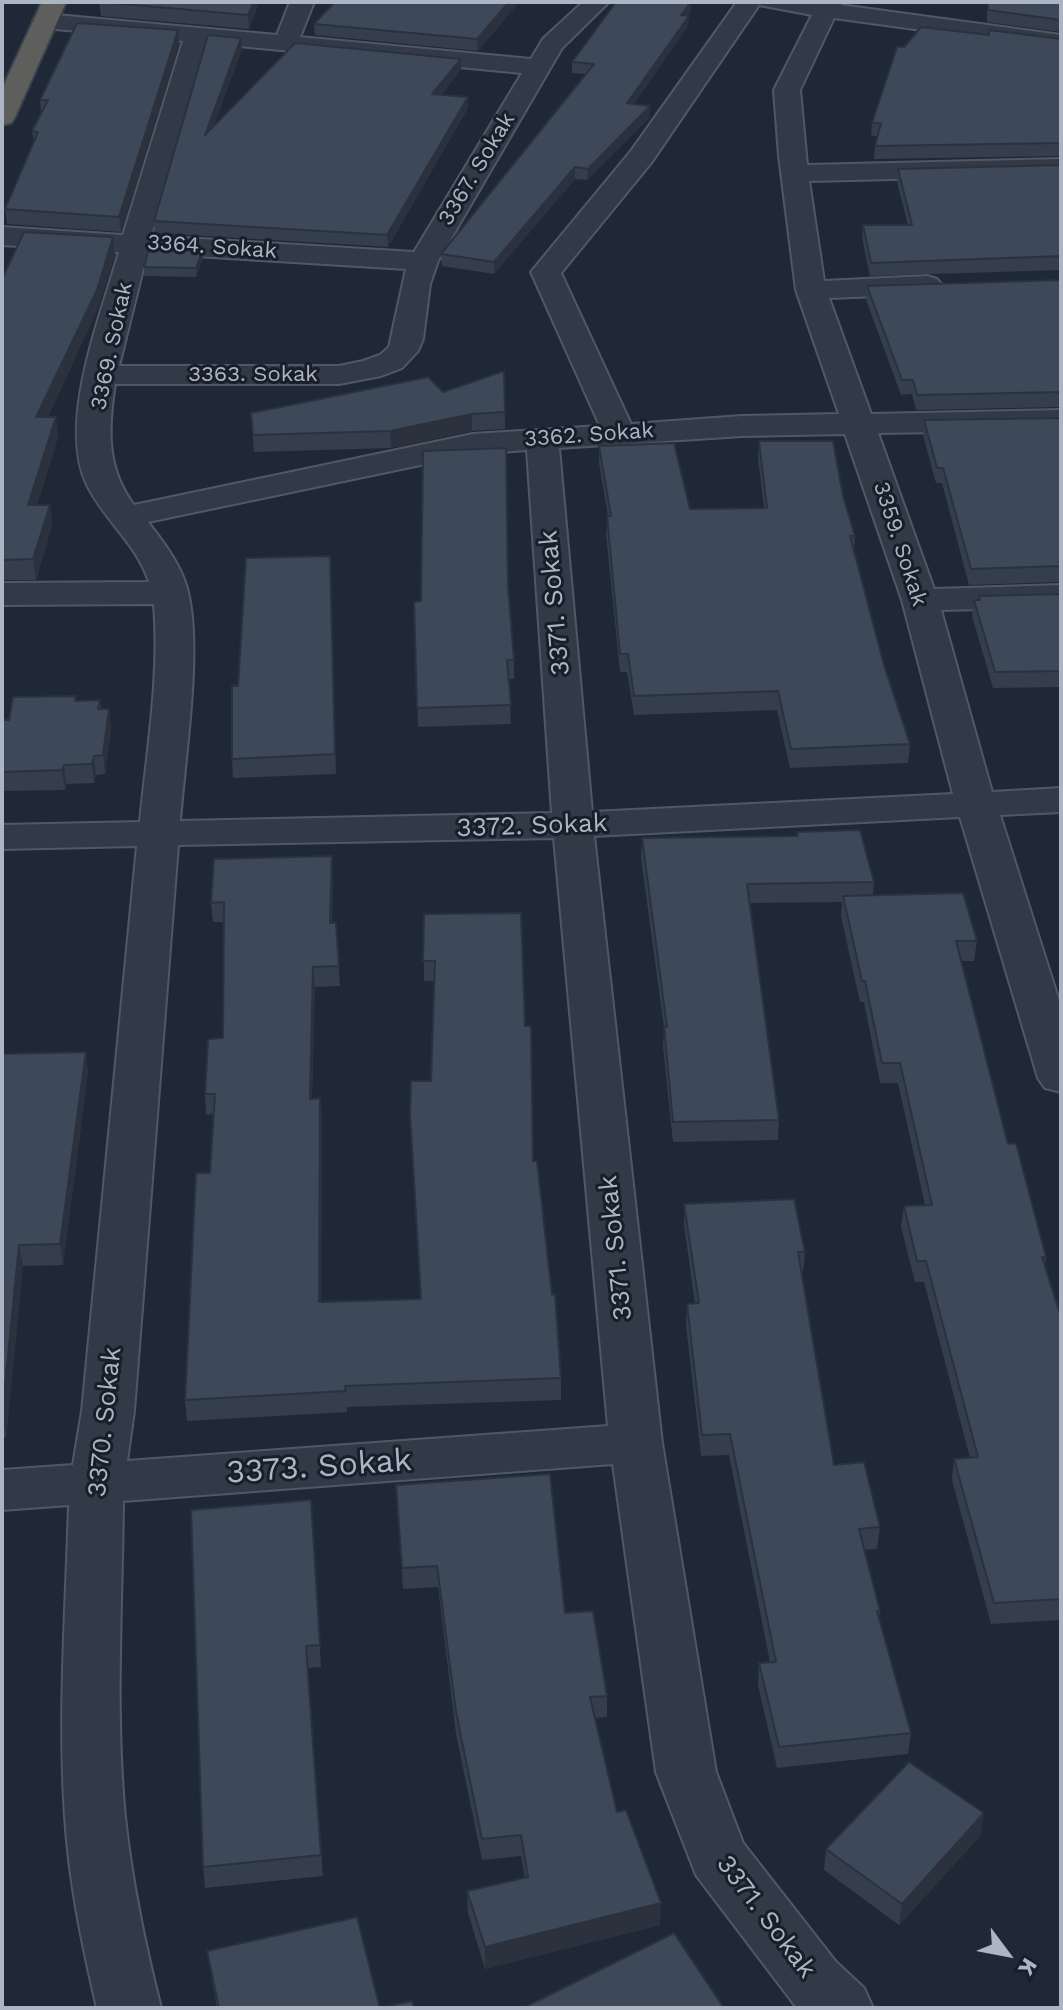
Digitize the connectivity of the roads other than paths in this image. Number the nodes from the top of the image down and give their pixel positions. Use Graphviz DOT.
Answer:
graph roads {
  1 [pos="302,2"];
  2 [pos="597,2"];
  3 [pos="749,2"];
  4 [pos="768,2"];
  5 [pos="827,6"];
  6 [pos="49,12"];
  7 [pos="926,13"];
  8 [pos="197,35"];
  9 [pos="1061,42"];
  10 [pos="286,43"];
  11 [pos="538,67"];
  12 [pos="2,117"];
  13 [pos="1061,167"];
  14 [pos="794,173"];
  15 [pos="2,236"];
  16 [pos="135,241"];
  17 [pos="423,261"];
  18 [pos="951,284"];
  19 [pos="811,290"];
  20 [pos="400,356"];
  21 [pos="101,375"];
  22 [pos="1061,420"];
  23 [pos="860,424"];
  24 [pos="619,433"];
  25 [pos="542,437"];
  26 [pos="124,517"];
  27 [pos="171,593"];
  28 [pos="2,594"];
  29 [pos="1061,596"];
  30 [pos="920,600"];
  31 [pos="1061,800"];
  32 [pos="976,804"];
  33 [pos="573,825"];
  34 [pos="156,835"];
  35 [pos="2,837"];
  36 [pos="1061,1078"];
  37 [pos="636,1443"];
  38 [pos="96,1485"];
  39 [pos="2,1490"];
  40 [pos="129,2008"];
  41 [pos="841,2008"];
  1 -- 10 [label="street"];
  2 -- 11 [label="street, 3367. Sokak"];
  3 -- 24 [label="street"];
  4 -- 5 [label="street"];
  5 -- 7 [label="street"];
  5 -- 14 [label="street, 3359. Sokak"];
  6 -- 8 [label="street"];
  6 -- 12 [label="highway"];
  7 -- 9 [label="street"];
  8 -- 10 [label="street"];
  8 -- 16 [label="street, 3369. Sokak"];
  10 -- 11 [label="street"];
  11 -- 17 [label="street, 3367. Sokak"];
  13 -- 14 [label="street"];
  14 -- 19 [label="street, 3359. Sokak"];
  15 -- 16 [label="street, 3364. Sokak"];
  16 -- 17 [label="street, 3364. Sokak"];
  16 -- 21 [label="street, 3369. Sokak"];
  17 -- 20 [label="street, 3367. Sokak"];
  18 -- 19 [label="street"];
  19 -- 23 [label="street, 3359. Sokak"];
  20 -- 21 [label="street, 3363. Sokak"];
  21 -- 26 [label="street, 3369. Sokak"];
  22 -- 23 [label="street, 3362. Sokak"];
  23 -- 24 [label="street, 3362. Sokak"];
  23 -- 30 [label="street, 3359. Sokak"];
  24 -- 25 [label="street, 3362. Sokak"];
  25 -- 26 [label="street, 3362. Sokak"];
  25 -- 33 [label="street, 3371. Sokak"];
  26 -- 27 [label="street, 3369. Sokak"];
  27 -- 28 [label="street"];
  27 -- 34 [label="street, 3369. Sokak"];
  29 -- 30 [label="street"];
  30 -- 32 [label="street, 3359. Sokak"];
  31 -- 32 [label="street, 3372. Sokak"];
  32 -- 33 [label="street, 3372. Sokak"];
  32 -- 36 [label="street, 3359. Sokak"];
  33 -- 34 [label="street, 3372. Sokak"];
  33 -- 37 [label="street, 3371. Sokak"];
  34 -- 35 [label="street, 3372. Sokak"];
  34 -- 38 [label="street, 3370. Sokak"];
  37 -- 38 [label="street, 3373. Sokak"];
  37 -- 41 [label="street, 3371. Sokak"];
  38 -- 39 [label="street, 3373. Sokak"];
  38 -- 40 [label="street, 3370. Sokak"];
}
